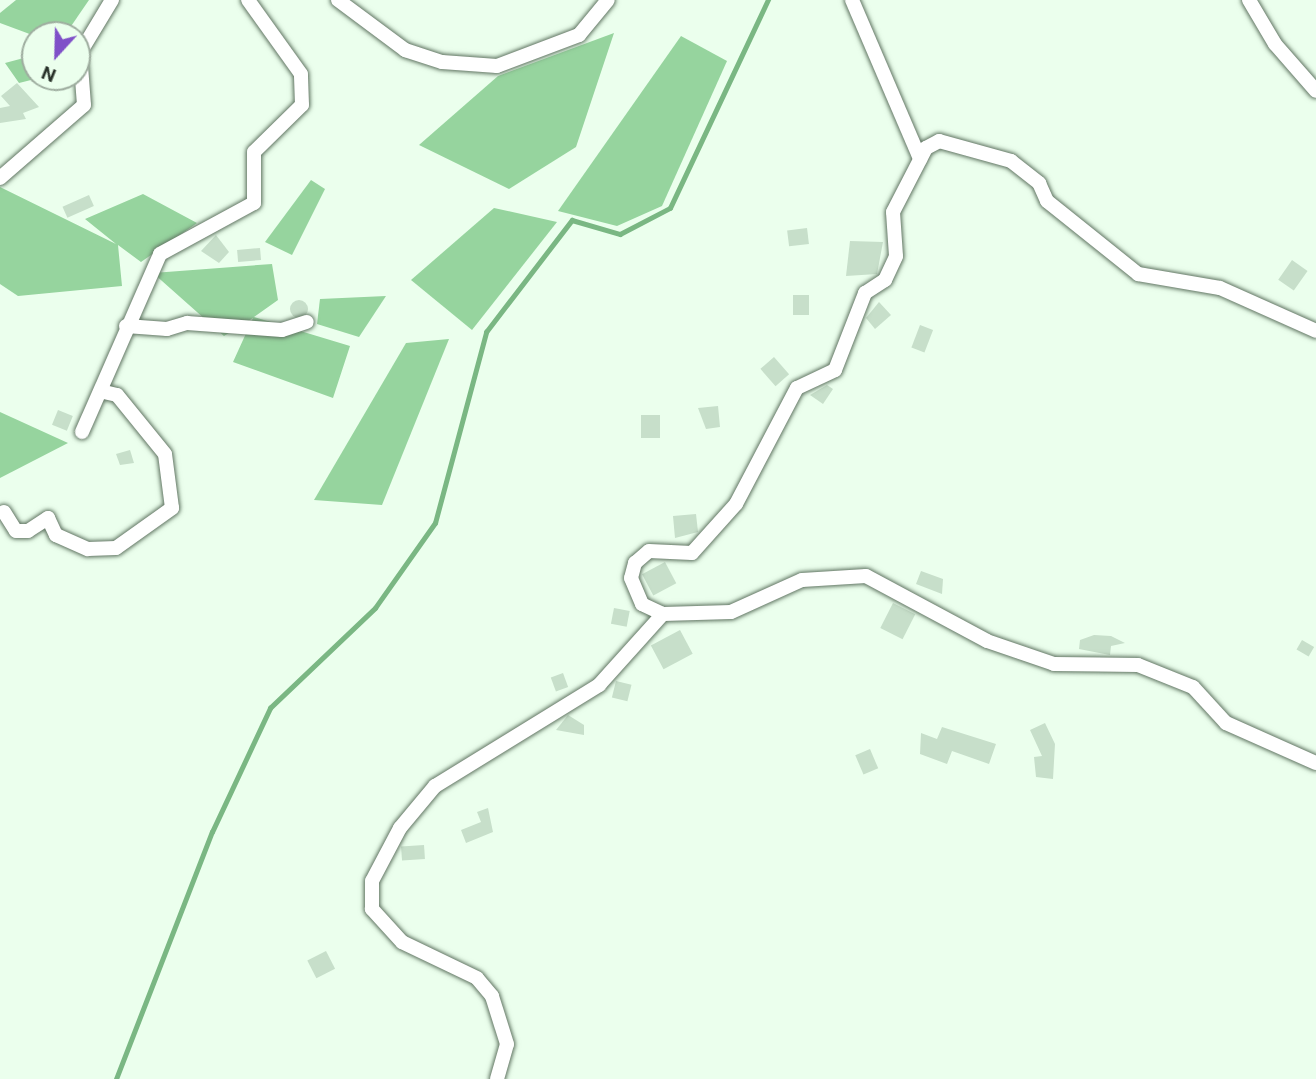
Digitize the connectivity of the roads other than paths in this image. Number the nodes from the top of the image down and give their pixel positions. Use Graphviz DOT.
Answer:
graph roads {
  1 [pos="112,0"];
  2 [pos="248,0"];
  3 [pos="338,0"];
  4 [pos="608,0"];
  5 [pos="852,0"];
  6 [pos="1249,0"];
  7 [pos="1316,91"];
  8 [pos="920,159"];
  9 [pos="0,178"];
  10 [pos="307,322"];
  11 [pos="126,326"];
  12 [pos="1316,331"];
  13 [pos="100,391"];
  14 [pos="82,432"];
  15 [pos="4,512"];
  16 [pos="663,614"];
  17 [pos="1316,763"];
  18 [pos="497,1079"];
  1 -- 9 [label="street"];
  2 -- 11 [label="street"];
  3 -- 4 [label="street"];
  5 -- 8 [label="street"];
  6 -- 7 [label="street"];
  8 -- 12 [label="street"];
  8 -- 16 [label="street"];
  10 -- 11 [label="street"];
  11 -- 13 [label="street"];
  13 -- 14 [label="street"];
  13 -- 15 [label="street"];
  16 -- 17 [label="street"];
  16 -- 18 [label="street"];
}
